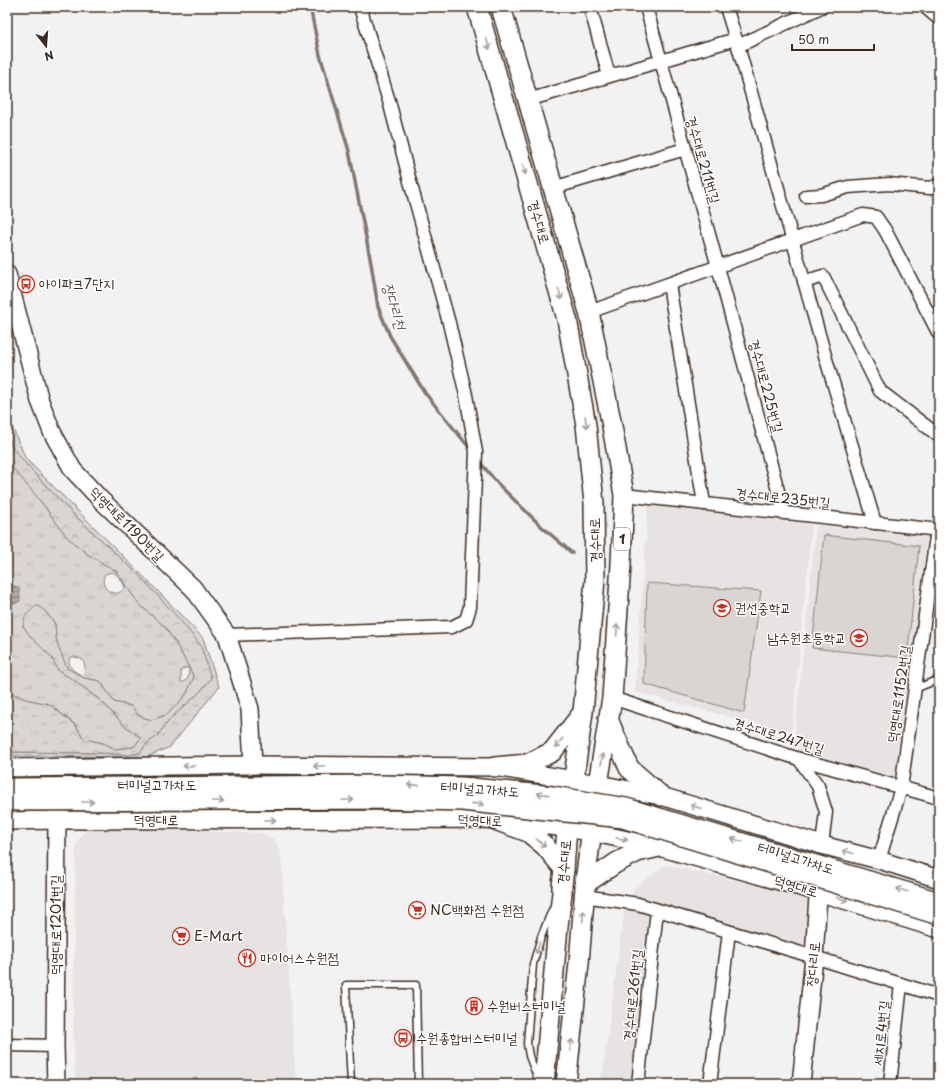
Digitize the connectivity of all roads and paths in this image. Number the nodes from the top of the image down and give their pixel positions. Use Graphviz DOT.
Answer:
graph roads {
  1 [pos="360,7"];
  2 [pos="478,7"];
  3 [pos="501,7"];
  4 [pos="590,7"];
  5 [pos="646,7"];
  6 [pos="726,7"];
  7 [pos="821,7"];
  8 [pos="925,7"];
  9 [pos="939,19"];
  10 [pos="737,42"];
  11 [pos="660,61"];
  12 [pos="609,76"];
  13 [pos="528,100"];
  14 [pos="685,149"];
  15 [pos="939,185"];
  16 [pos="553,188"];
  17 [pos="806,196"];
  18 [pos="792,240"];
  19 [pos="718,267"];
  20 [pos="7,274"];
  21 [pos="804,282"];
  22 [pos="669,284"];
  23 [pos="589,312"];
  24 [pos="939,334"];
  25 [pos="939,436"];
  26 [pos="624,495"];
  27 [pos="704,504"];
  28 [pos="784,513"];
  29 [pos="875,523"];
  30 [pos="938,530"];
  31 [pos="227,635"];
  32 [pos="939,679"];
  33 [pos="915,689"];
  34 [pos="612,698"];
  35 [pos="583,712"];
  36 [pos="608,719"];
  37 [pos="799,759"];
  38 [pos="253,766"];
  39 [pos="54,767"];
  40 [pos="495,767"];
  41 [pos="7,768"];
  42 [pos="573,780"];
  43 [pos="598,784"];
  44 [pos="7,787"];
  45 [pos="901,788"];
  46 [pos="661,796"];
  47 [pos="939,798"];
  48 [pos="7,802"];
  49 [pos="57,820"];
  50 [pos="495,820"];
  51 [pos="7,821"];
  52 [pos="567,828"];
  53 [pos="592,832"];
  54 [pos="822,845"];
  55 [pos="659,847"];
  56 [pos="879,860"];
  57 [pos="563,878"];
  58 [pos="939,879"];
  59 [pos="585,890"];
  60 [pos="818,892"];
  61 [pos="939,901"];
  62 [pos="657,910"];
  63 [pos="939,916"];
  64 [pos="558,926"];
  65 [pos="939,929"];
  66 [pos="729,932"];
  67 [pos="549,951"];
  68 [pos="814,957"];
  69 [pos="901,984"];
  70 [pos="939,996"];
  71 [pos="7,1045"];
  72 [pos="55,1046"];
  73 [pos="538,1064"];
  74 [pos="540,1080"];
  75 [pos="56,1084"];
  76 [pos="351,1084"];
  77 [pos="418,1084"];
  78 [pos="536,1084"];
  79 [pos="566,1084"];
  80 [pos="638,1084"];
  81 [pos="710,1084"];
  82 [pos="801,1084"];
  83 [pos="890,1084"];
  1 -- 31 [label="street"];
  2 -- 35 [label="main road, 경수대로 / 1, one-way"];
  3 -- 13 [label="main road, 경수대로 / 1"];
  4 -- 12 [label="street"];
  5 -- 11 [label="street, 경수대로211번길"];
  6 -- 10 [label="street"];
  7 -- 10 [label="street"];
  8 -- 9 [label="street"];
  10 -- 11 [label="street"];
  10 -- 18 [label="street"];
  11 -- 12 [label="street"];
  11 -- 14 [label="street, 경수대로211번길"];
  12 -- 13 [label="street"];
  13 -- 16 [label="main road, 경수대로 / 1"];
  14 -- 16 [label="street, 경수대로"];
  14 -- 19 [label="street, 경수대로211번길"];
  15 -- 17 [label="street"];
  16 -- 23 [label="main road, 경수대로 / 1"];
  18 -- 19 [label="street"];
  18 -- 21 [label="street"];
  18 -- 24 [label="street"];
  19 -- 22 [label="street"];
  19 -- 28 [label="street, 경수대로225번길"];
  20 -- 31 [label="main road, 덕영대로1190번길"];
  21 -- 25 [label="street"];
  21 -- 29 [label="street"];
  22 -- 23 [label="street"];
  22 -- 27 [label="street"];
  23 -- 26 [label="main road, 경수대로 / 1"];
  26 -- 27 [label="street, 경수대로235번길"];
  34 -- 26 [label="main road, 경수대로 / 1, one-way"];
  27 -- 28 [label="street, 경수대로235번길"];
  28 -- 29 [label="street, 경수대로235번길"];
  29 -- 30 [label="street, 경수대로235번길"];
  30 -- 33 [label="street, 덕영대로1152번길"];
  31 -- 38 [label="main road, 덕영대로1190번길"];
  32 -- 33 [label="lane"];
  33 -- 45 [label="street, 덕영대로1152번길"];
  34 -- 36 [label="main road, 경수대로 / 1"];
  34 -- 37 [label="street, 경수대로247번길"];
  35 -- 40 [label="main road, one-way"];
  35 -- 42 [label="main road, 경수대로 / 1"];
  43 -- 36 [label="main road, 경수대로 / 1, one-way"];
  36 -- 46 [label="main road"];
  37 -- 45 [label="street, 경수대로247번길"];
  37 -- 54 [label="street"];
  38 -- 39 [label="main road, one-way"];
  40 -- 38 [label="main road, one-way"];
  39 -- 41 [label="main road"];
  39 -- 49 [label="main road, 덕영대로1201번길"];
  40 -- 42 [label="main road"];
  42 -- 43 [label="main road"];
  42 -- 52 [label="main road, 경수대로 / 1"];
  43 -- 46 [label="main road"];
  43 -- 53 [label="main road, 경수대로 / 1"];
  61 -- 44 [label="main road, 터미널고가차도, one-way, bridge"];
  45 -- 47 [label="street, 경수대로247번길"];
  45 -- 56 [label="street, 덕영대로1152번길"];
  54 -- 46 [label="main road, one-way"];
  48 -- 63 [label="main road, 터미널고가차도, one-way, bridge"];
  49 -- 50 [label="main road, 덕영대로, one-way"];
  49 -- 51 [label="main road, 덕영대로"];
  49 -- 72 [label="main road, 덕영대로1201번길"];
  50 -- 52 [label="main road, 덕영대로"];
  50 -- 57 [label="main road, one-way"];
  52 -- 53 [label="main road, 덕영대로"];
  52 -- 57 [label="main road, 경수대로 / 1"];
  53 -- 55 [label="main road, 덕영대로, one-way"];
  53 -- 59 [label="main road, 경수대로 / 1"];
  56 -- 54 [label="main road, one-way"];
  54 -- 60 [label="main road, 장다리로"];
  55 -- 59 [label="main road"];
  55 -- 60 [label="main road, 덕영대로"];
  56 -- 58 [label="main road"];
  57 -- 64 [label="main road, 경수대로 / 1"];
  57 -- 74 [label="lane, one-way"];
  59 -- 62 [label="street"];
  79 -- 59 [label="main road, 경수대로 / 1, one-way"];
  60 -- 65 [label="main road, 덕영대로, one-way"];
  60 -- 68 [label="main road, 장다리로"];
  62 -- 66 [label="street"];
  62 -- 80 [label="street, 경수대로261번길"];
  64 -- 67 [label="lane"];
  64 -- 74 [label="main road, 경수대로 / 1"];
  66 -- 68 [label="street"];
  66 -- 81 [label="street"];
  68 -- 69 [label="street, 세지로4번길"];
  68 -- 82 [label="main road, 장다리로"];
  69 -- 70 [label="street, 세지로4번길"];
  69 -- 83 [label="street, 세지로4번길"];
  71 -- 72 [label="street"];
  72 -- 75 [label="main road, 덕영대로1201번길"];
  73 -- 74 [label="lane"];
  74 -- 78 [label="lane"];
  76 -- 77 [label="lane"];
}
